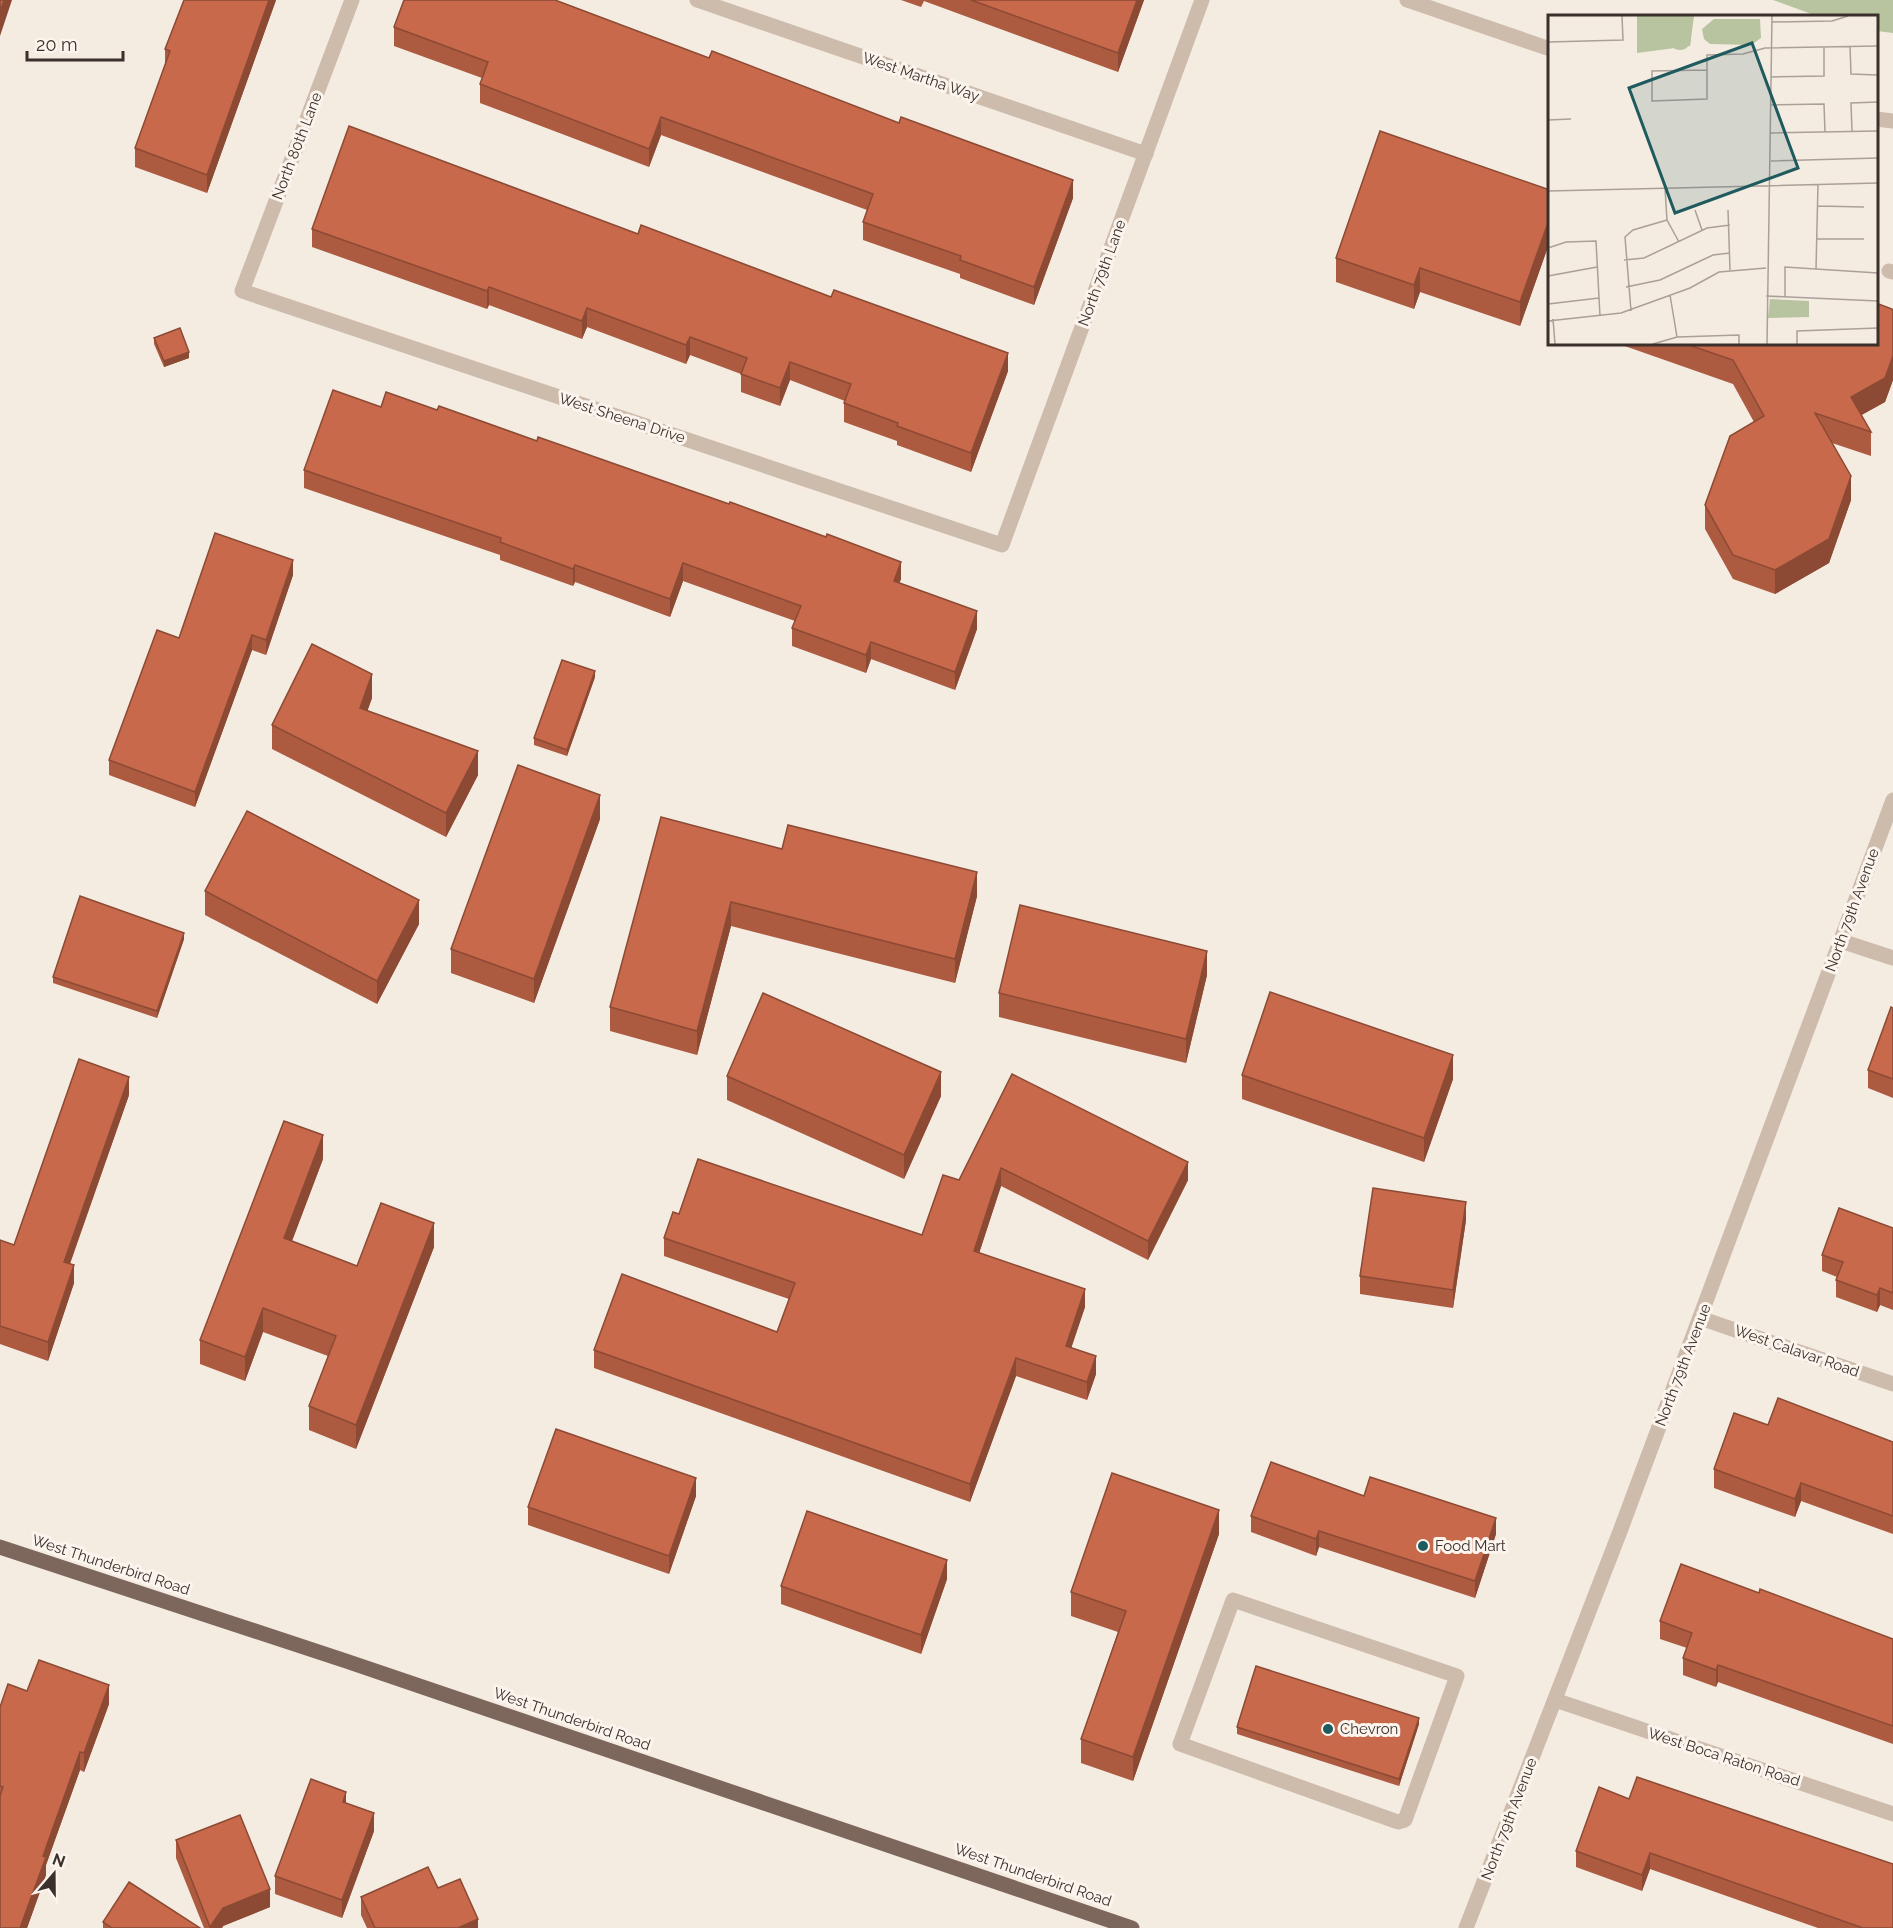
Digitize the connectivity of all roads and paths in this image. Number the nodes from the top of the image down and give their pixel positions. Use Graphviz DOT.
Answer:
graph roads {
  1 [pos="352,0"];
  2 [pos="697,0"];
  3 [pos="1202,0"];
  4 [pos="1407,0"];
  5 [pos="1548,47"];
  6 [pos="1878,119"];
  7 [pos="1893,121"];
  8 [pos="1146,154"];
  9 [pos="242,291"];
  10 [pos="1002,545"];
  11 [pos="1893,800"];
  12 [pos="1841,941"];
  13 [pos="1893,958"];
  14 [pos="1700,1318"];
  15 [pos="1893,1384"];
  16 [pos="0,1547"];
  17 [pos="1555,1700"];
  18 [pos="1180,1744"];
  19 [pos="1893,1814"];
  20 [pos="1132,1928"];
  21 [pos="1466,1928"];
  1 -- 9 [label="street, North 80th Lane"];
  2 -- 8 [label="street, West Martha Way"];
  3 -- 8 [label="street, North 79th Lane"];
  4 -- 5 [label="street"];
  6 -- 7 [label="street"];
  8 -- 10 [label="street, North 79th Lane"];
  9 -- 10 [label="street, West Sheena Drive"];
  11 -- 12 [label="street, North 79th Avenue"];
  12 -- 13 [label="street"];
  12 -- 14 [label="street, North 79th Avenue"];
  14 -- 15 [label="street, West Calavar Road"];
  14 -- 17 [label="street, North 79th Avenue"];
  16 -- 20 [label="main road, West Thunderbird Road"];
  17 -- 19 [label="street, West Boca Raton Road"];
  17 -- 21 [label="street, North 79th Avenue"];
  18 -- 18 [label="street"];
}
